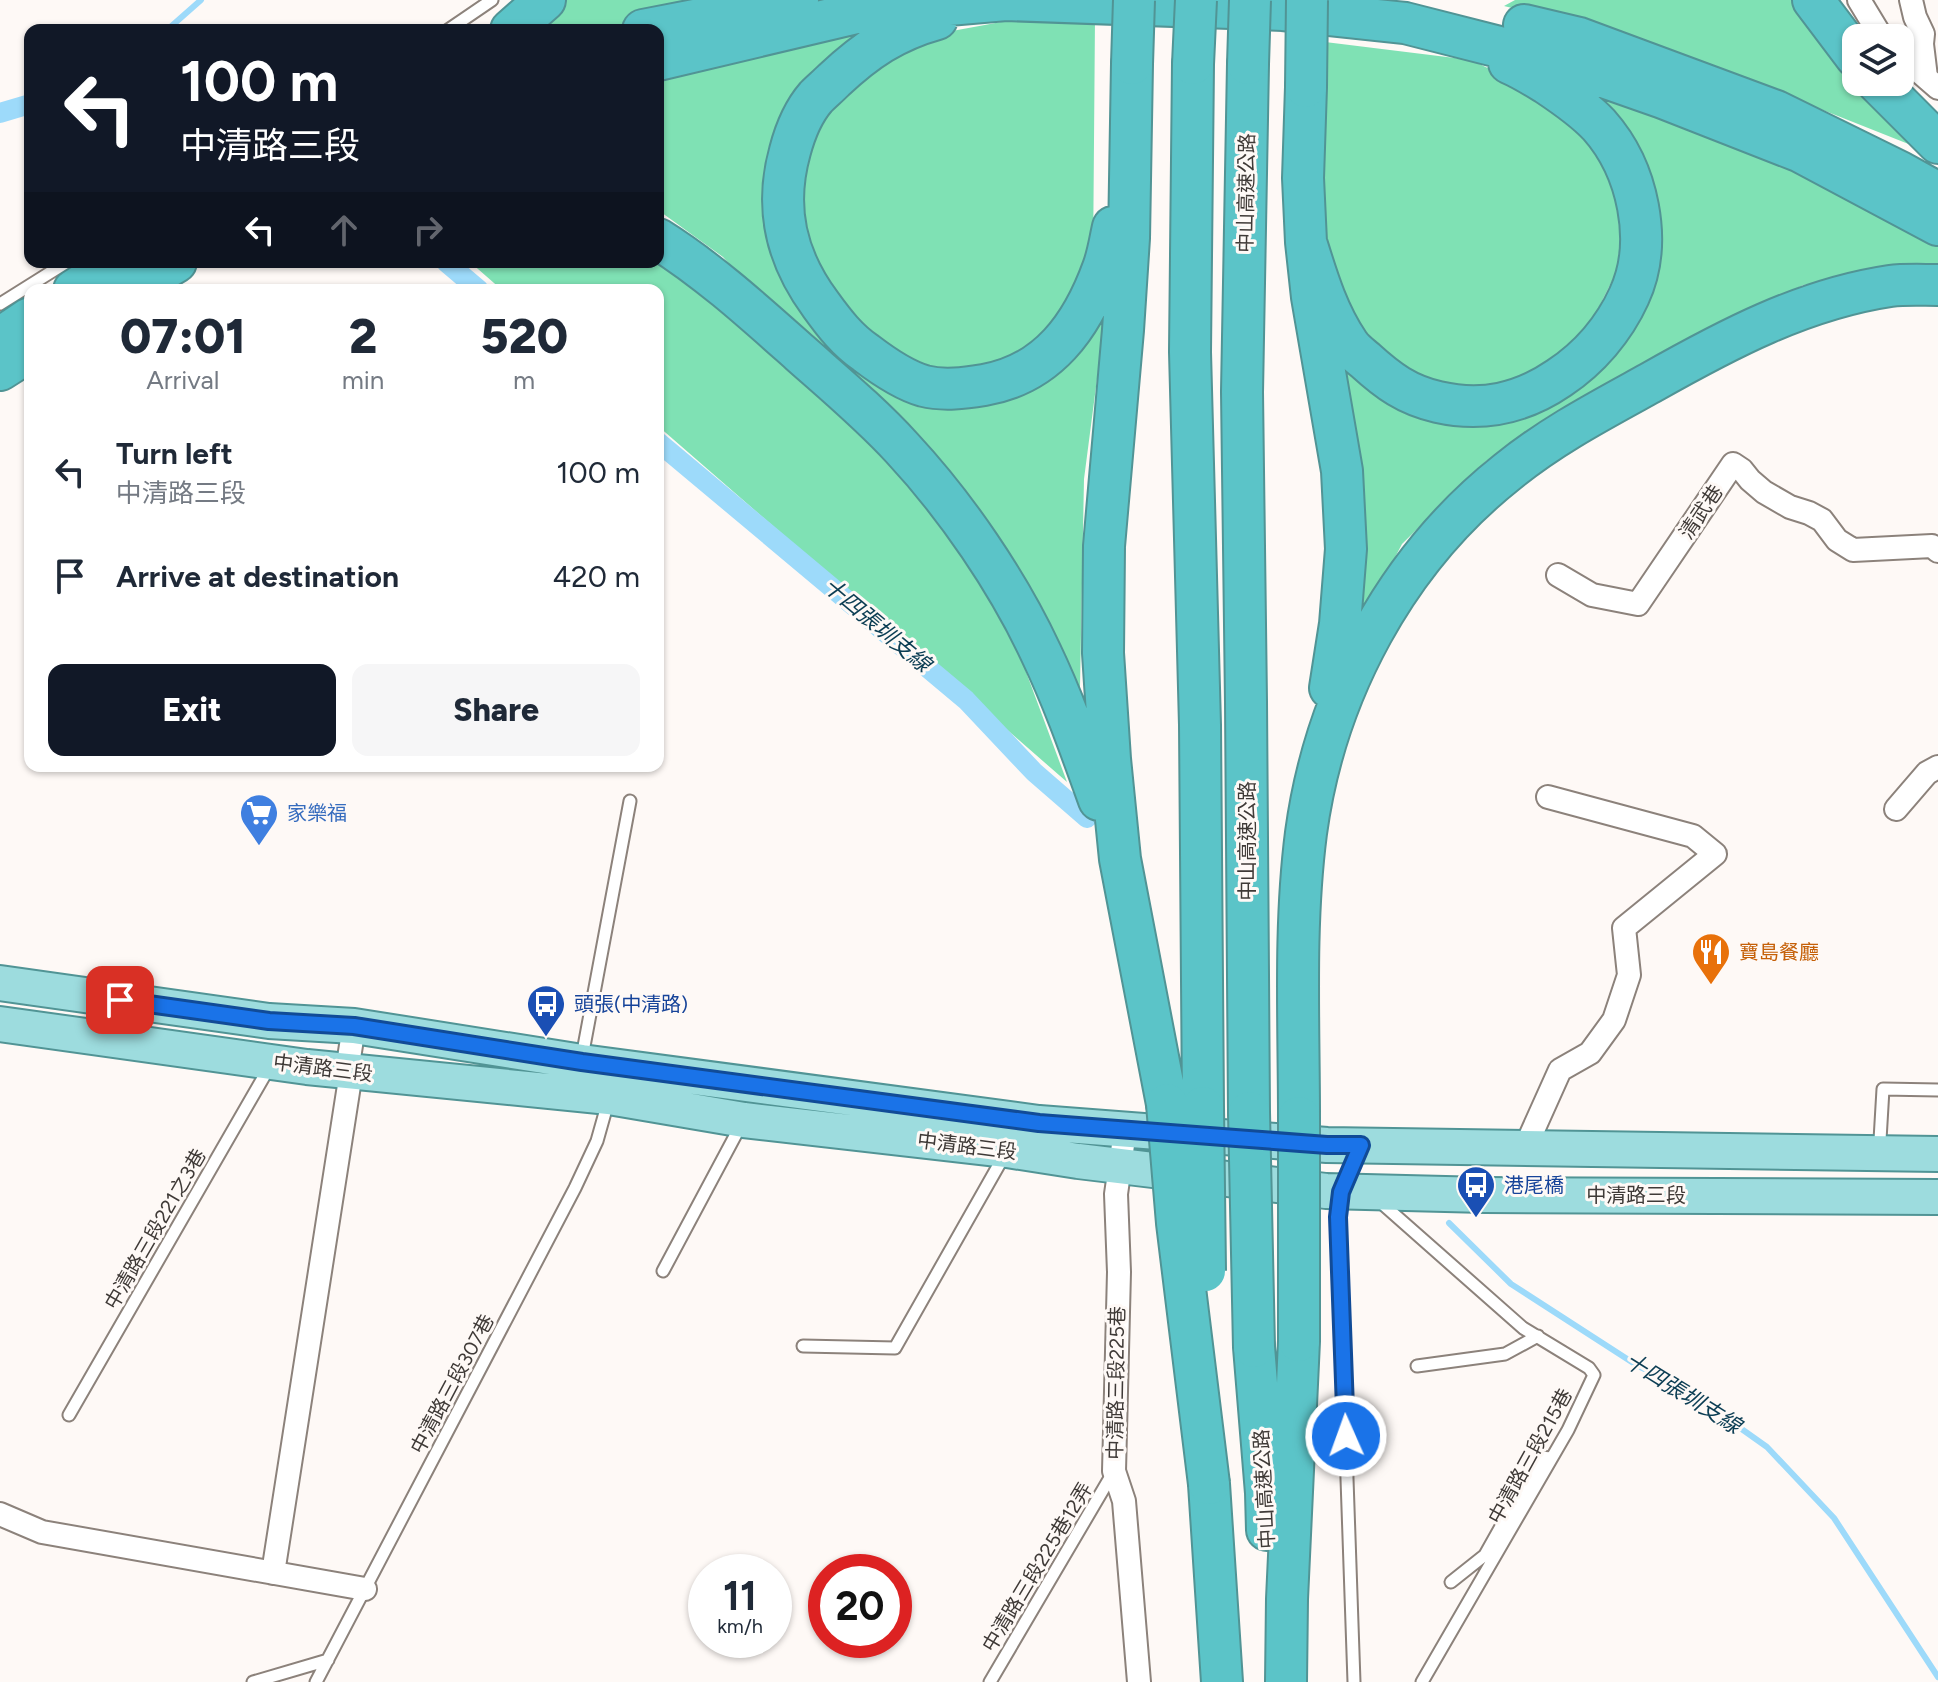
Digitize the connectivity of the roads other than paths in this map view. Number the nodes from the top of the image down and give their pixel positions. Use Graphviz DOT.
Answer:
graph roads {
  1 [pos="492,0"];
  2 [pos="545,0"];
  3 [pos="798,0"];
  4 [pos="1006,0"];
  5 [pos="1134,0"];
  6 [pos="1196,0"];
  7 [pos="1250,0"];
  8 [pos="1307,0"];
  9 [pos="1813,0"];
  10 [pos="1859,0"];
  11 [pos="1911,0"];
  12 [pos="1409,12"];
  13 [pos="457,24"];
  14 [pos="518,24"];
  15 [pos="1874,24"];
  16 [pos="664,26"];
  17 [pos="1842,38"];
  18 [pos="664,59"];
  19 [pos="1914,67"];
  20 [pos="1932,83"];
  21 [pos="1891,96"];
  22 [pos="1938,143"];
  23 [pos="1129,157"];
  24 [pos="1938,193"];
  25 [pos="664,224"];
  26 [pos="1938,225"];
  27 [pos="1306,242"];
  28 [pos="664,243"];
  29 [pos="57,268"];
  30 [pos="109,268"];
  31 [pos="166,268"];
  32 [pos="32,284"];
  33 [pos="83,284"];
  34 [pos="139,284"];
  35 [pos="1938,285"];
  36 [pos="24,289"];
  37 [pos="0,304"];
  38 [pos="24,322"];
  39 [pos="775,331"];
  40 [pos="0,338"];
  41 [pos="24,355"];
  42 [pos="0,370"];
  43 [pos="1938,551"];
  44 [pos="1558,575"];
  45 [pos="1320,763"];
  46 [pos="1938,767"];
  47 [pos="1548,797"];
  48 [pos="630,801"];
  49 [pos="1896,809"];
  50 [pos="1120,859"];
  51 [pos="0,983"];
  52 [pos="0,1024"];
  53 [pos="354,1026"];
  54 [pos="272,1062"];
  55 [pos="582,1062"];
  56 [pos="347,1071"];
  57 [pos="1938,1090"];
  58 [pos="609,1097"];
  59 [pos="1185,1106"];
  60 [pos="744,1120"];
  61 [pos="1125,1131"];
  62 [pos="1361,1145"];
  63 [pos="1525,1148"];
  64 [pos="1007,1150"];
  65 [pos="1863,1153"];
  66 [pos="1938,1154"];
  67 [pos="1120,1165"];
  68 [pos="1355,1192"];
  69 [pos="1934,1201"];
  70 [pos="663,1271"];
  71 [pos="1538,1336"];
  72 [pos="803,1346"];
  73 [pos="1417,1366"];
  74 [pos="69,1415"];
  75 [pos="1551,1458"];
  76 [pos="1114,1471"];
  77 [pos="0,1514"];
  78 [pos="273,1573"];
  79 [pos="1451,1582"];
  80 [pos="365,1589"];
  81 [pos="328,1660"];
  82 [pos="253,1682"];
  83 [pos="316,1682"];
  84 [pos="990,1682"];
  85 [pos="1139,1682"];
  86 [pos="1222,1682"];
  87 [pos="1271,1682"];
  88 [pos="1286,1682"];
  89 [pos="1354,1682"];
  90 [pos="1422,1682"];
  1 -- 13 [label="lane"];
  2 -- 14 [label="highway"];
  3 -- 16 [label="highway"];
  4 -- 12 [label="highway"];
  4 -- 18 [label="highway"];
  4 -- 23 [label="highway"];
  5 -- 23 [label="highway, bridge"];
  6 -- 59 [label="highway, bridge"];
  7 -- 87 [label="highway, 中山高速公路, bridge"];
  8 -- 27 [label="highway, bridge"];
  9 -- 17 [label="highway"];
  10 -- 15 [label="street"];
  11 -- 20 [label="street"];
  12 -- 24 [label="highway"];
  12 -- 26 [label="highway"];
  12 -- 27 [label="highway"];
  19 -- 20 [label="street"];
  21 -- 22 [label="highway"];
  23 -- 50 [label="highway"];
  25 -- 39 [label="highway"];
  27 -- 45 [label="highway"];
  28 -- 39 [label="highway"];
  29 -- 32 [label="lane"];
  30 -- 33 [label="highway"];
  31 -- 34 [label="highway"];
  35 -- 45 [label="highway"];
  36 -- 37 [label="lane"];
  38 -- 40 [label="highway"];
  39 -- 50 [label="highway"];
  41 -- 42 [label="highway"];
  43 -- 44 [label="street, 清武巷"];
  45 -- 88 [label="highway, bridge"];
  46 -- 49 [label="street"];
  47 -- 63 [label="street"];
  48 -- 55 [label="lane"];
  50 -- 59 [label="highway"];
  51 -- 53 [label="main road, 中清路三段"];
  52 -- 54 [label="main road, 中清路三段"];
  53 -- 55 [label="main road, 中清路三段"];
  53 -- 56 [label="street"];
  54 -- 56 [label="main road, 中清路三段"];
  54 -- 74 [label="lane, 中清路三段221之3巷"];
  55 -- 61 [label="main road, 中清路三段"];
  56 -- 58 [label="main road, 中清路三段"];
  56 -- 78 [label="street"];
  57 -- 65 [label="lane"];
  58 -- 60 [label="main road, 中清路三段"];
  58 -- 80 [label="lane, 中清路三段307巷"];
  59 -- 86 [label="highway, bridge"];
  60 -- 64 [label="main road, 中清路三段"];
  60 -- 70 [label="lane"];
  61 -- 62 [label="main road, 中清路三段"];
  61 -- 67 [label="street, 中清路三段225巷"];
  62 -- 63 [label="main road, 中清路三段"];
  62 -- 68 [label="lane"];
  63 -- 65 [label="main road, 中清路三段"];
  64 -- 67 [label="main road, 中清路三段"];
  64 -- 72 [label="lane"];
  65 -- 66 [label="main road, 中清路三段"];
  67 -- 68 [label="main road, 中清路三段"];
  67 -- 76 [label="street, 中清路三段225巷"];
  68 -- 69 [label="main road, 中清路三段"];
  68 -- 71 [label="lane, 中清路三段215巷"];
  68 -- 89 [label="lane"];
  71 -- 73 [label="lane"];
  71 -- 75 [label="lane, 中清路三段215巷"];
  75 -- 79 [label="lane"];
  75 -- 90 [label="lane, 中清路三段215巷"];
  76 -- 84 [label="lane, 中清路三段225巷12弄"];
  76 -- 85 [label="street, 中清路三段225巷"];
  77 -- 78 [label="street"];
  78 -- 80 [label="street"];
  80 -- 81 [label="lane, 中清路三段307巷"];
  81 -- 82 [label="lane"];
  81 -- 83 [label="lane, 中清路三段307巷"];
}
